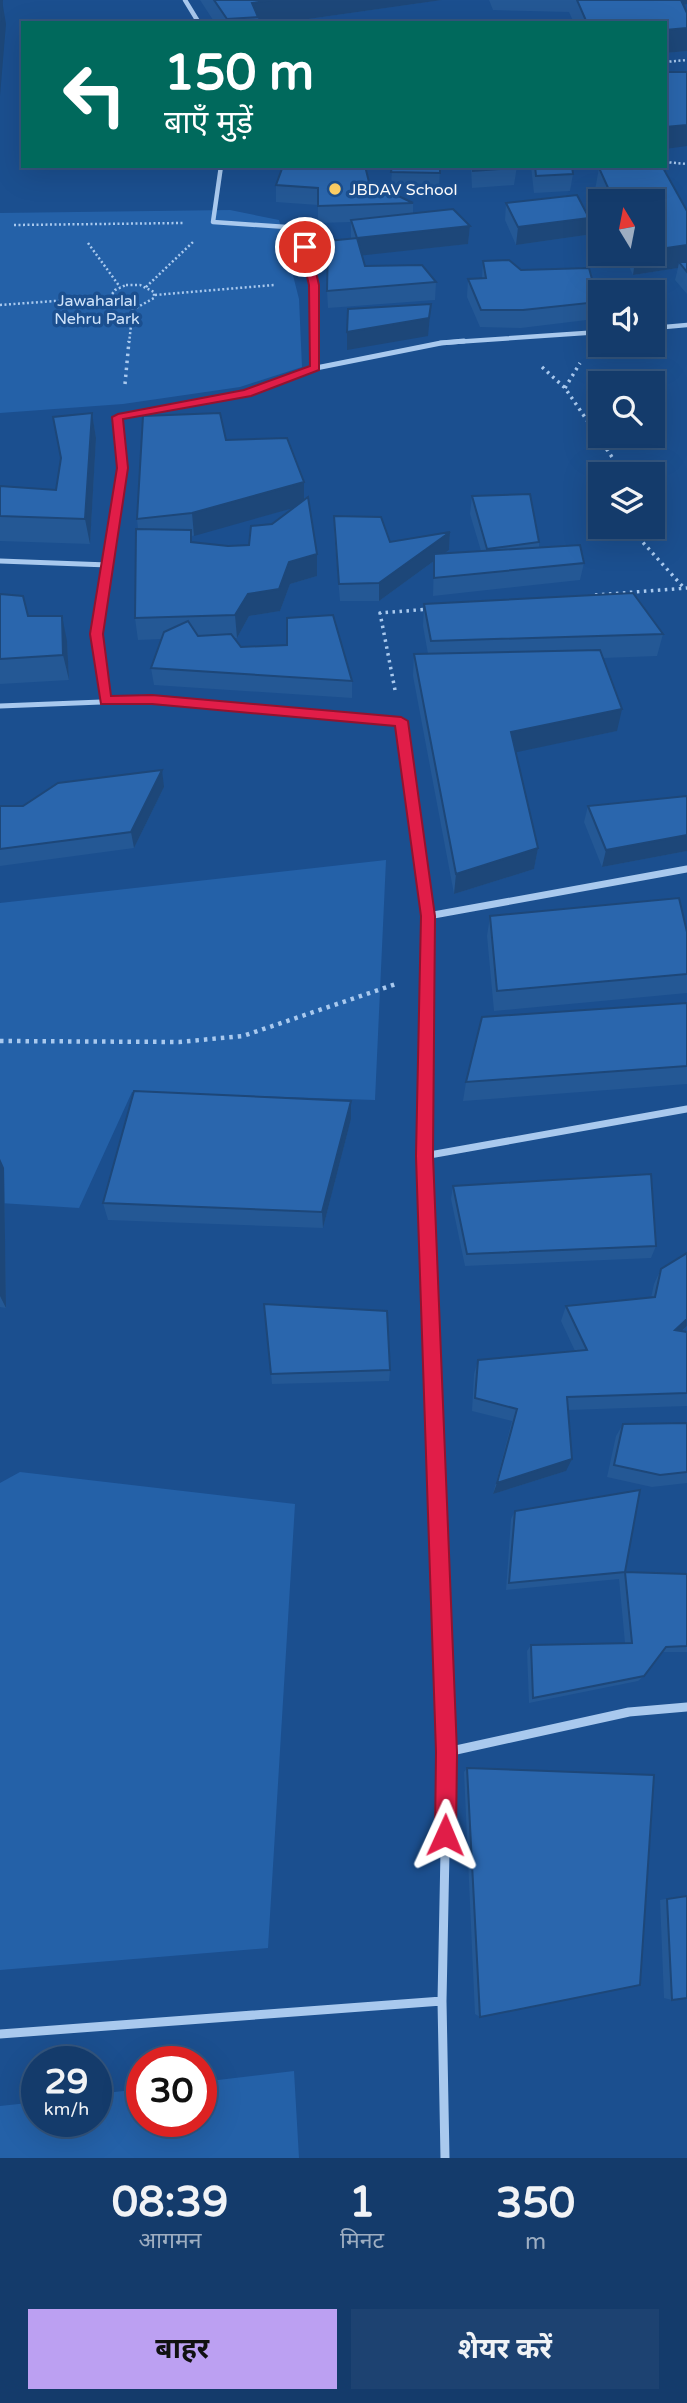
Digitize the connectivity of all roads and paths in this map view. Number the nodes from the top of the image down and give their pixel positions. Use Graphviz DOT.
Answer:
graph roads {
  1 [pos="185,0"];
  2 [pos="198,21"];
  3 [pos="687,60"];
  4 [pos="667,62"];
  5 [pos="667,162"];
  6 [pos="687,164"];
  7 [pos="221,168"];
  8 [pos="213,222"];
  9 [pos="14,225"];
  10 [pos="88,243"];
  11 [pos="274,285"];
  12 [pos="146,286"];
  13 [pos="120,287"];
  14 [pos="155,295"];
  15 [pos="110,298"];
  16 [pos="0,305"];
  17 [pos="133,308"];
  18 [pos="687,325"];
  19 [pos="665,327"];
  20 [pos="588,333"];
  21 [pos="510,338"];
  22 [pos="316,368"];
  23 [pos="125,391"];
  24 [pos="614,462"];
  25 [pos="640,539"];
  26 [pos="0,561"];
  27 [pos="108,565"];
  28 [pos="685,588"];
  29 [pos="587,596"];
  30 [pos="435,608"];
  31 [pos="106,701"];
  32 [pos="0,706"];
  33 [pos="401,721"];
  34 [pos="687,869"];
  35 [pos="428,916"];
  36 [pos="427,974"];
  37 [pos="0,1041"];
  38 [pos="687,1109"];
  39 [pos="424,1156"];
  40 [pos="687,1707"];
  41 [pos="447,1752"];
  42 [pos="443,2001"];
  43 [pos="0,2034"];
  44 [pos="445,2158"];
  1 -- 2 [label="street"];
  3 -- 4 [label="path"];
  5 -- 6 [label="path"];
  7 -- 8 [label="street"];
  8 -- 9 [label="path"];
  8 -- 12 [label="path"];
  8 -- 22 [label="street"];
  10 -- 13 [label="path"];
  11 -- 14 [label="path"];
  12 -- 13 [label="path"];
  12 -- 14 [label="path"];
  13 -- 15 [label="path"];
  14 -- 17 [label="path"];
  15 -- 16 [label="path"];
  15 -- 17 [label="path"];
  17 -- 23 [label="path"];
  18 -- 19 [label="street"];
  20 -- 21 [label="street"];
  21 -- 22 [label="street"];
  21 -- 24 [label="path"];
  22 -- 27 [label="street"];
  25 -- 28 [label="path"];
  26 -- 27 [label="street"];
  27 -- 31 [label="street"];
  28 -- 29 [label="path"];
  30 -- 33 [label="path"];
  31 -- 32 [label="street"];
  31 -- 33 [label="street"];
  33 -- 35 [label="street"];
  34 -- 35 [label="street"];
  35 -- 36 [label="street"];
  36 -- 37 [label="path"];
  36 -- 39 [label="street"];
  38 -- 39 [label="street"];
  39 -- 41 [label="street"];
  40 -- 41 [label="street"];
  41 -- 42 [label="street"];
  42 -- 43 [label="street"];
  42 -- 44 [label="street"];
}
